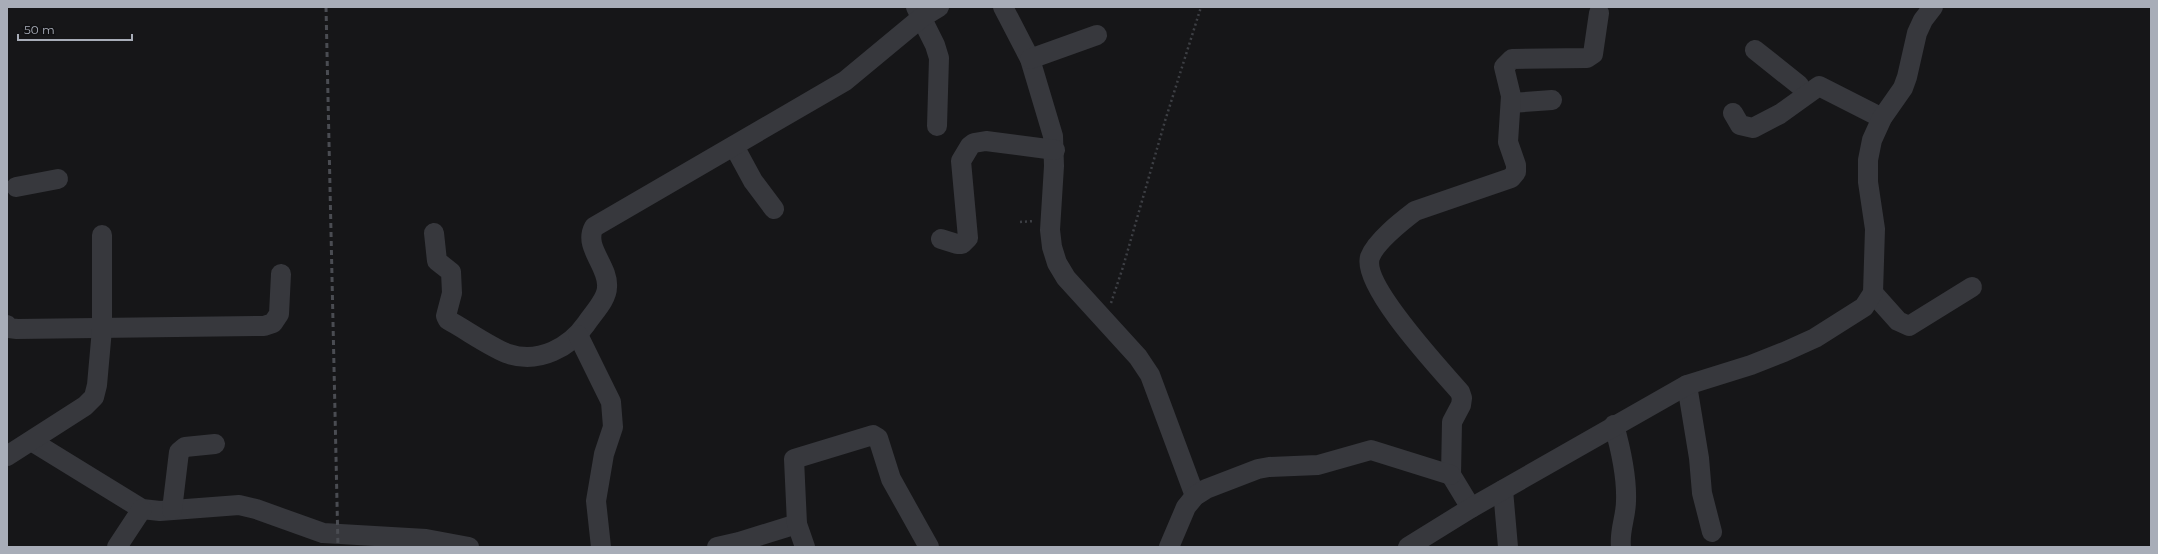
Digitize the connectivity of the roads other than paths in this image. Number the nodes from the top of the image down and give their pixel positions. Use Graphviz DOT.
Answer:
graph roads {
  1 [pos="939,7"];
  2 [pos="1003,7"];
  3 [pos="1933,7"];
  4 [pos="1599,12"];
  5 [pos="919,13"];
  6 [pos="1917,15"];
  7 [pos="1097,35"];
  8 [pos="1755,50"];
  9 [pos="1030,59"];
  10 [pos="1803,89"];
  11 [pos="1552,100"];
  12 [pos="1511,103"];
  13 [pos="1733,113"];
  14 [pos="1882,118"];
  15 [pos="937,126"];
  16 [pos="734,146"];
  17 [pos="1055,150"];
  18 [pos="58,179"];
  19 [pos="16,188"];
  20 [pos="774,209"];
  21 [pos="434,233"];
  22 [pos="102,235"];
  23 [pos="941,239"];
  24 [pos="281,274"];
  25 [pos="1972,287"];
  26 [pos="1873,294"];
  27 [pos="7,326"];
  28 [pos="102,329"];
  29 [pos="578,335"];
  30 [pos="1688,385"];
  31 [pos="1614,425"];
  32 [pos="32,442"];
  33 [pos="215,444"];
  34 [pos="7,456"];
  35 [pos="1451,475"];
  36 [pos="1503,490"];
  37 [pos="1195,496"];
  38 [pos="1471,508"];
  39 [pos="142,509"];
  40 [pos="172,510"];
  41 [pos="797,524"];
  42 [pos="1712,532"];
  43 [pos="117,547"];
  44 [pos="469,547"];
  45 [pos="601,547"];
  46 [pos="717,547"];
  47 [pos="805,547"];
  48 [pos="929,547"];
  49 [pos="1169,547"];
  50 [pos="1408,547"];
  51 [pos="1508,547"];
  52 [pos="1621,547"];
  1 -- 5 [label="street"];
  2 -- 9 [label="street"];
  3 -- 6 [label="street"];
  4 -- 12 [label="street"];
  5 -- 15 [label="street"];
  5 -- 16 [label="street"];
  6 -- 14 [label="street"];
  7 -- 9 [label="street"];
  8 -- 10 [label="street"];
  9 -- 17 [label="street"];
  10 -- 13 [label="street"];
  10 -- 14 [label="street"];
  11 -- 12 [label="street"];
  12 -- 35 [label="street"];
  14 -- 26 [label="street"];
  16 -- 20 [label="street"];
  16 -- 29 [label="street"];
  17 -- 23 [label="street"];
  17 -- 37 [label="street"];
  18 -- 19 [label="street"];
  21 -- 29 [label="street"];
  22 -- 28 [label="street"];
  24 -- 28 [label="street"];
  25 -- 26 [label="street"];
  26 -- 30 [label="street"];
  27 -- 28 [label="street"];
  28 -- 32 [label="street"];
  29 -- 45 [label="street"];
  30 -- 31 [label="street"];
  30 -- 42 [label="street"];
  31 -- 36 [label="street"];
  31 -- 52 [label="street"];
  32 -- 34 [label="street"];
  32 -- 39 [label="street"];
  33 -- 40 [label="street"];
  35 -- 37 [label="street"];
  35 -- 38 [label="street"];
  36 -- 38 [label="street"];
  36 -- 51 [label="street"];
  37 -- 49 [label="street"];
  38 -- 50 [label="street"];
  39 -- 40 [label="street"];
  39 -- 43 [label="street"];
  40 -- 44 [label="street"];
  41 -- 46 [label="street"];
  41 -- 47 [label="street"];
  41 -- 48 [label="street"];
}
